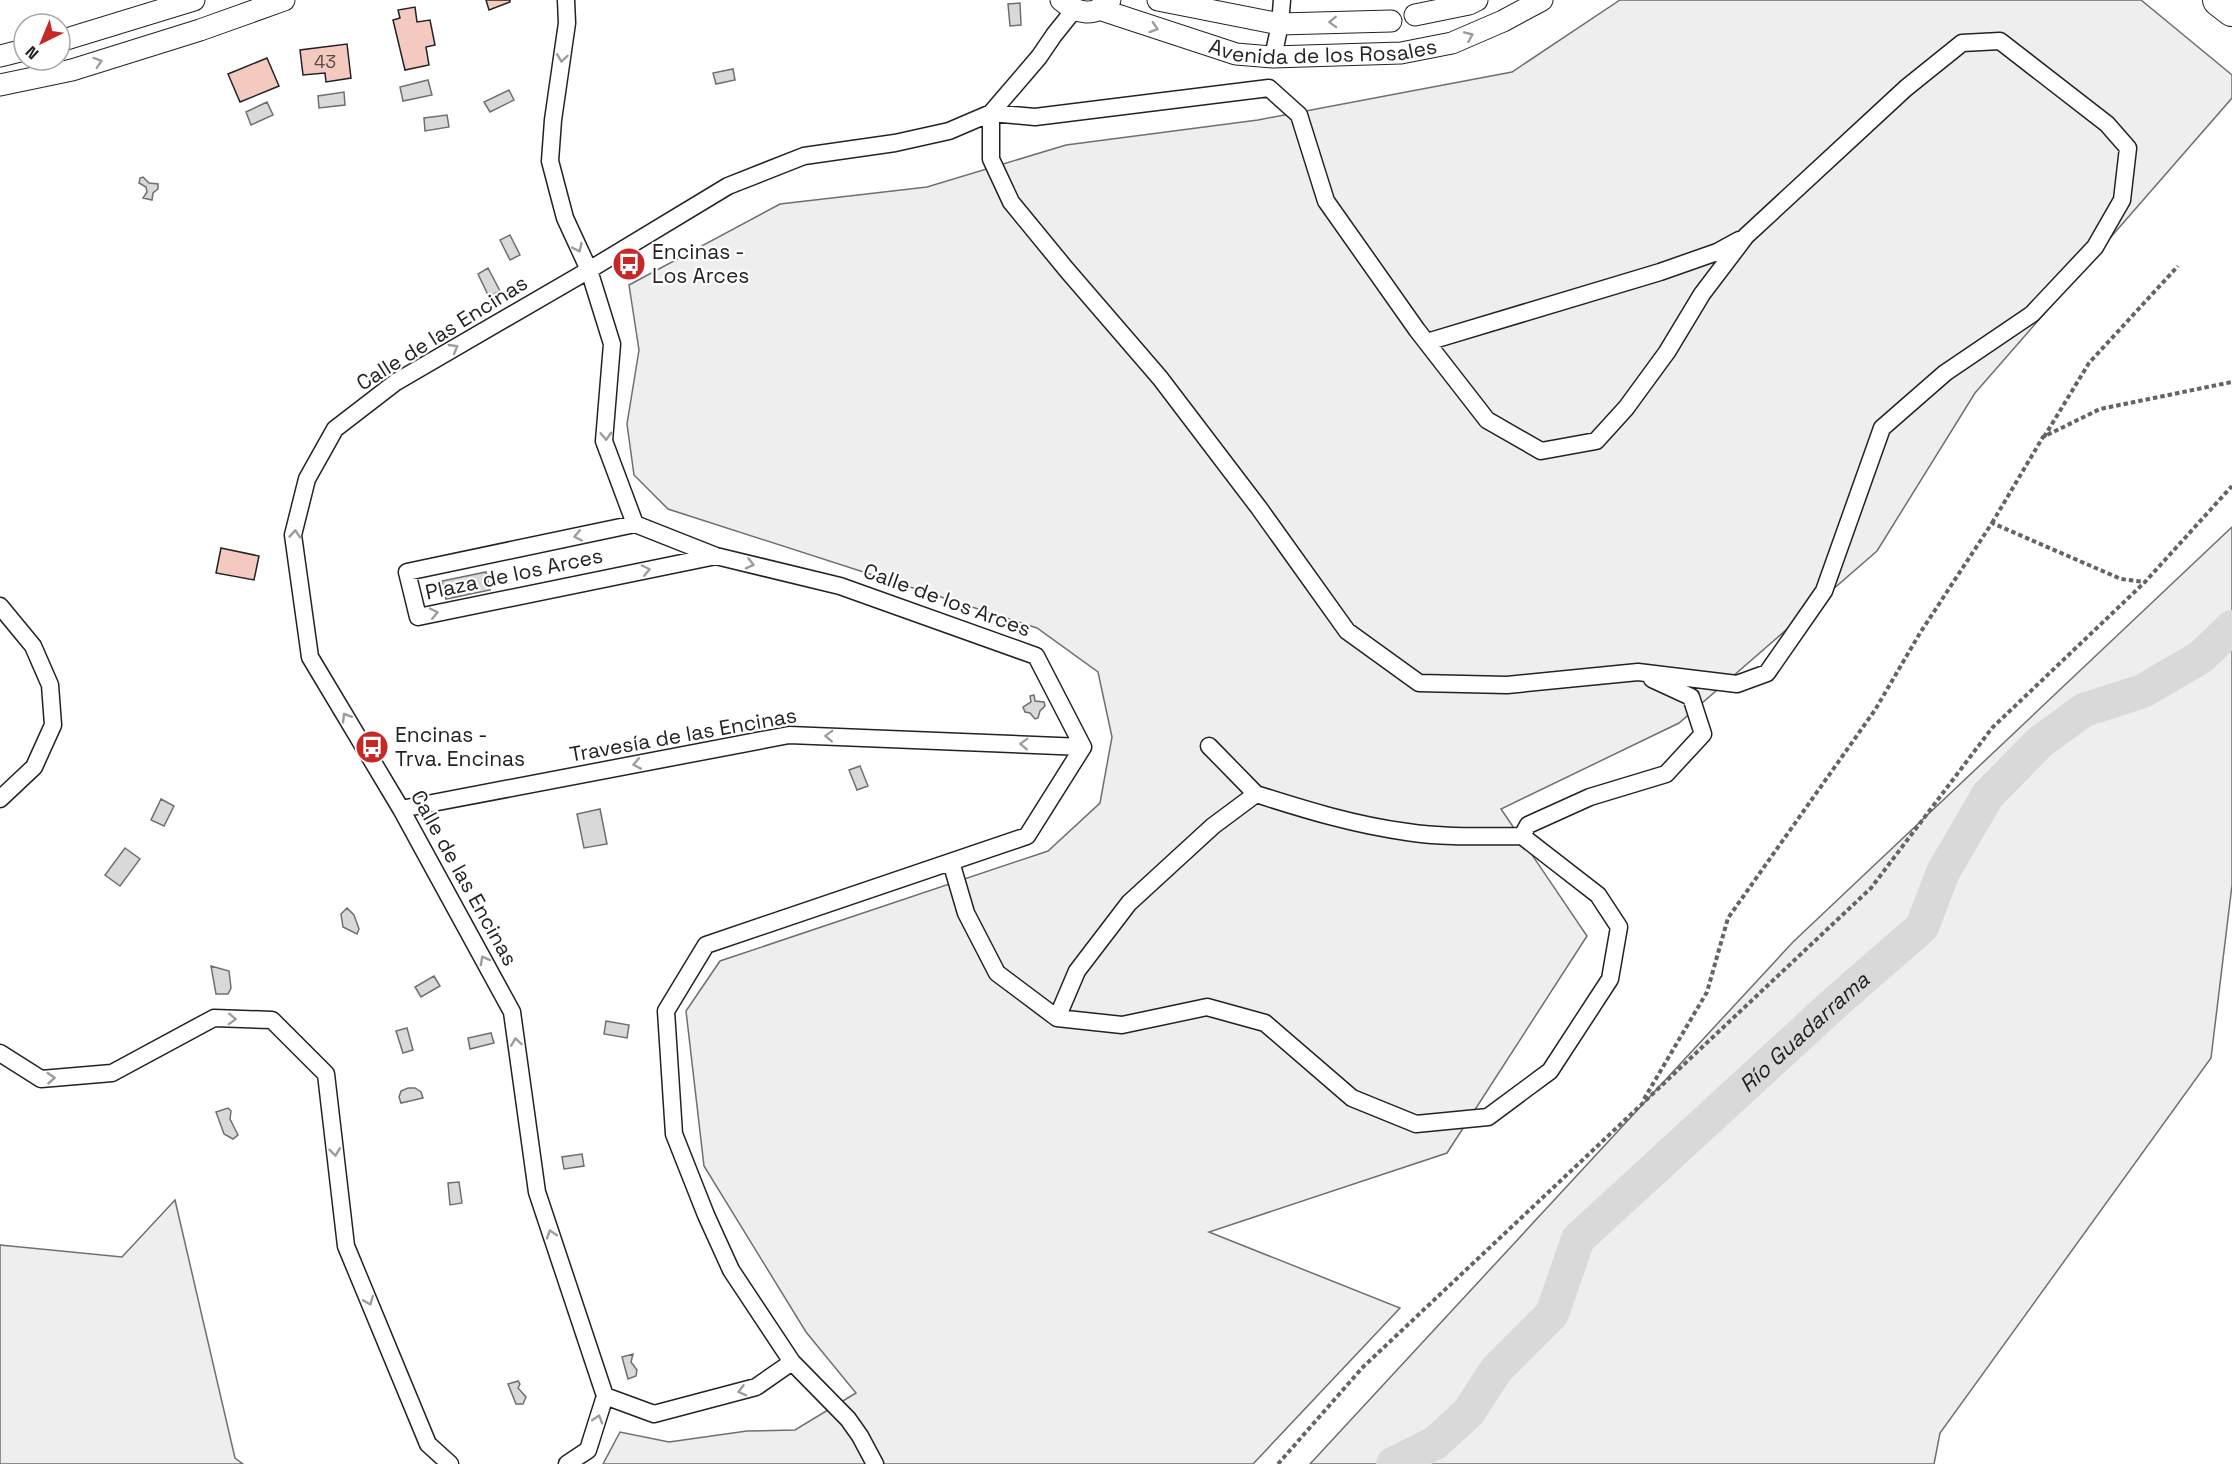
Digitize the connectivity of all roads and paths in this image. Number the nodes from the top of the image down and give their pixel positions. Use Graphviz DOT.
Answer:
graph roads {
  1 [pos="194,0"];
  2 [pos="284,0"];
  3 [pos="566,0"];
  4 [pos="1158,0"];
  5 [pos="1282,0"];
  6 [pos="1477,0"];
  7 [pos="1542,0"];
  8 [pos="2219,0"];
  9 [pos="1067,5"];
  10 [pos="1104,5"];
  11 [pos="2232,10"];
  12 [pos="1415,15"];
  13 [pos="1391,21"];
  14 [pos="1280,24"];
  15 [pos="72,38"];
  16 [pos="1273,57"];
  17 [pos="0,85"];
  18 [pos="991,113"];
  19 [pos="1746,236"];
  20 [pos="2178,266"];
  21 [pos="589,270"];
  22 [pos="1426,342"];
  23 [pos="2232,382"];
  24 [pos="2043,437"];
  25 [pos="2232,486"];
  26 [pos="1992,523"];
  27 [pos="635,524"];
  28 [pos="716,556"];
  29 [pos="2145,582"];
  30 [pos="0,606"];
  31 [pos="1638,672"];
  32 [pos="1209,746"];
  33 [pos="1083,747"];
  34 [pos="1256,794"];
  35 [pos="0,799"];
  36 [pos="401,809"];
  37 [pos="1522,836"];
  38 [pos="951,862"];
  39 [pos="1057,1018"];
  40 [pos="0,1053"];
  41 [pos="1641,1105"];
  42 [pos="792,1362"];
  43 [pos="605,1396"];
  44 [pos="450,1464"];
  45 [pos="567,1464"];
  46 [pos="874,1464"];
  47 [pos="1278,1464"];
  1 -- 15 [label="street"];
  17 -- 2 [label="street, one-way"];
  3 -- 21 [label="street, one-way"];
  4 -- 14 [label="street, Avenida de los Rosales"];
  5 -- 14 [label="street"];
  6 -- 12 [label="street, Avenida de los Rosales"];
  16 -- 7 [label="street, Avenida de los Rosales, one-way"];
  8 -- 11 [label="highway"];
  9 -- 10 [label="street"];
  9 -- 18 [label="street, Calle de las Encinas"];
  10 -- 16 [label="street, Avenida de los Rosales, one-way"];
  12 -- 13 [label="street, Avenida de los Rosales"];
  13 -- 14 [label="street, Avenida de los Rosales, one-way"];
  14 -- 16 [label="street"];
  18 -- 21 [label="street, Calle de las Encinas"];
  18 -- 22 [label="street"];
  18 -- 31 [label="street"];
  19 -- 22 [label="street"];
  19 -- 22 [label="street"];
  19 -- 31 [label="street"];
  20 -- 24 [label="path"];
  21 -- 27 [label="street, one-way"];
  36 -- 21 [label="street, Calle de las Encinas, one-way"];
  23 -- 24 [label="path"];
  24 -- 26 [label="path"];
  25 -- 29 [label="path"];
  26 -- 29 [label="path"];
  26 -- 41 [label="path"];
  27 -- 28 [label="street, Calle de los Arces"];
  27 -- 28 [label="street, Plaza de los Arces, one-way"];
  28 -- 33 [label="street, Calle de los Arces, one-way"];
  29 -- 41 [label="path"];
  30 -- 35 [label="street"];
  31 -- 37 [label="street"];
  32 -- 34 [label="street"];
  33 -- 36 [label="street, Travesía de las Encinas, one-way"];
  33 -- 38 [label="street"];
  34 -- 37 [label="street"];
  34 -- 39 [label="street"];
  43 -- 36 [label="street, Calle de las Encinas, one-way"];
  37 -- 39 [label="street"];
  38 -- 39 [label="street"];
  38 -- 42 [label="street"];
  40 -- 44 [label="street, one-way"];
  41 -- 47 [label="path"];
  42 -- 43 [label="street, one-way"];
  42 -- 46 [label="street"];
  45 -- 43 [label="street, one-way"];
}
